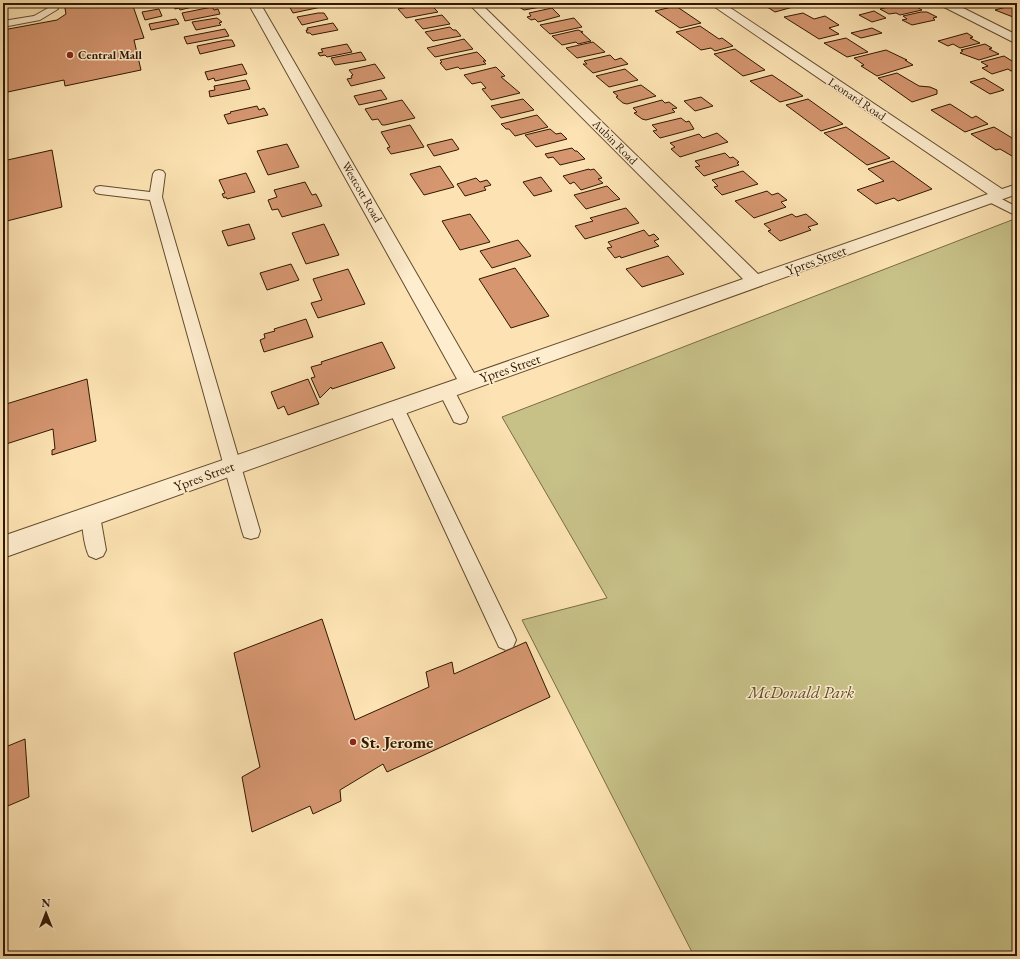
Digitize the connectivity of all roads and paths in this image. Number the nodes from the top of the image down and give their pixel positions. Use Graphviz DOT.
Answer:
graph roads {
  1 [pos="51,3"];
  2 [pos="254,3"];
  3 [pos="474,3"];
  4 [pos="715,3"];
  5 [pos="944,3"];
  6 [pos="3,24"];
  7 [pos="1017,40"];
  8 [pos="158,174"];
  9 [pos="100,190"];
  10 [pos="1003,194"];
  11 [pos="156,197"];
  12 [pos="1017,212"];
  13 [pos="756,281"];
  14 [pos="469,382"];
  15 [pos="446,390"];
  16 [pos="396,408"];
  17 [pos="460,417"];
  18 [pos="233,466"];
  19 [pos="91,516"];
  20 [pos="252,531"];
  21 [pos="3,547"];
  22 [pos="96,550"];
  23 [pos="506,640"];
  1 -- 6 [label="lane"];
  2 -- 14 [label="street, Westcott Road"];
  3 -- 13 [label="street, Aubin Road"];
  4 -- 10 [label="street, Leonard Road"];
  5 -- 7 [label="street"];
  8 -- 11 [label="lane"];
  9 -- 11 [label="lane"];
  10 -- 12 [label="lane"];
  10 -- 13 [label="street, Ypres Street"];
  11 -- 18 [label="lane"];
  13 -- 14 [label="street, Ypres Street"];
  14 -- 15 [label="street, Ypres Street"];
  15 -- 16 [label="street, Ypres Street"];
  15 -- 17 [label="lane"];
  16 -- 18 [label="street, Ypres Street"];
  16 -- 23 [label="lane"];
  18 -- 19 [label="street, Ypres Street"];
  18 -- 20 [label="lane"];
  19 -- 21 [label="street, Ypres Street"];
  19 -- 22 [label="lane"];
}
